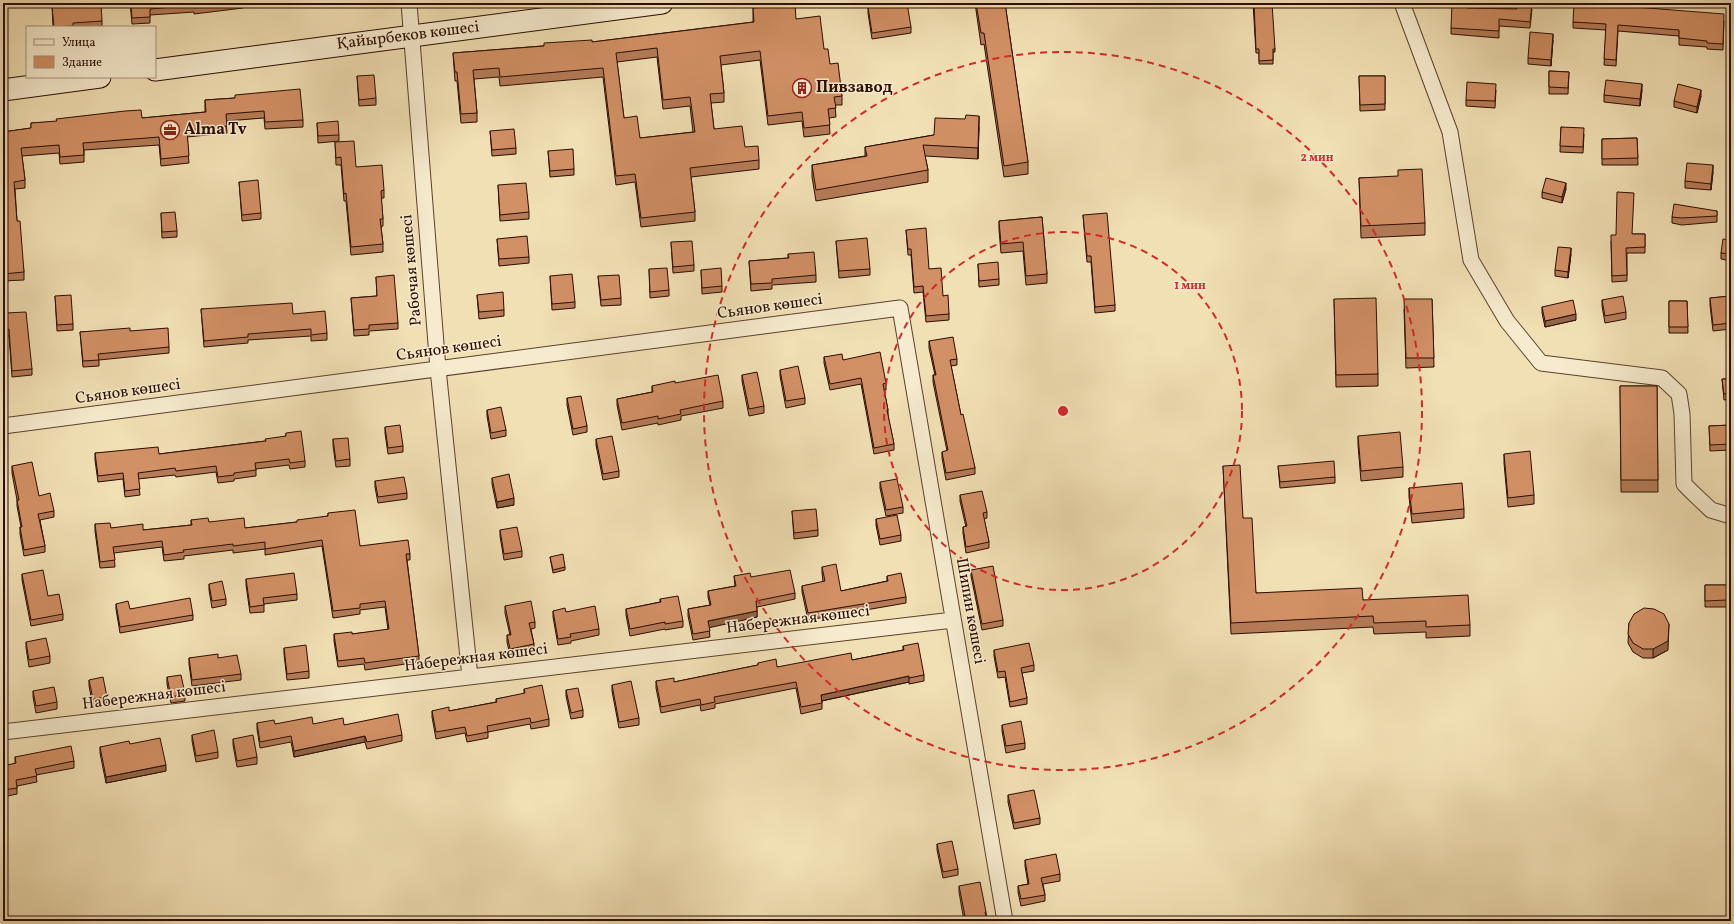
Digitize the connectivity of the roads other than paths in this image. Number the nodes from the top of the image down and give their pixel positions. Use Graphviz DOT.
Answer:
graph roads {
  1 [pos="408,3"];
  2 [pos="662,3"];
  3 [pos="1402,3"];
  4 [pos="412,36"];
  5 [pos="156,70"];
  6 [pos="93,78"];
  7 [pos="3,90"];
  8 [pos="900,308"];
  9 [pos="438,369"];
  10 [pos="3,426"];
  11 [pos="1731,516"];
  12 [pos="953,620"];
  13 [pos="470,677"];
  14 [pos="3,732"];
  15 [pos="1005,921"];
  1 -- 4 [label="street, Рабочая көшесі"];
  2 -- 4 [label="main road, Қайырбеков көшесі"];
  3 -- 11 [label="street"];
  4 -- 5 [label="main road, Қайырбеков көшесі"];
  4 -- 9 [label="street, Рабочая көшесі"];
  6 -- 7 [label="main road"];
  8 -- 9 [label="street, Сьянов көшесі"];
  8 -- 12 [label="street, Шипин көшесі"];
  9 -- 10 [label="street, Сьянов көшесі"];
  9 -- 13 [label="street, Рабочая көшесі"];
  12 -- 13 [label="street, Набережная көшесі"];
  12 -- 15 [label="street, Шипин көшесі"];
  13 -- 14 [label="street, Набережная көшесі"];
}
